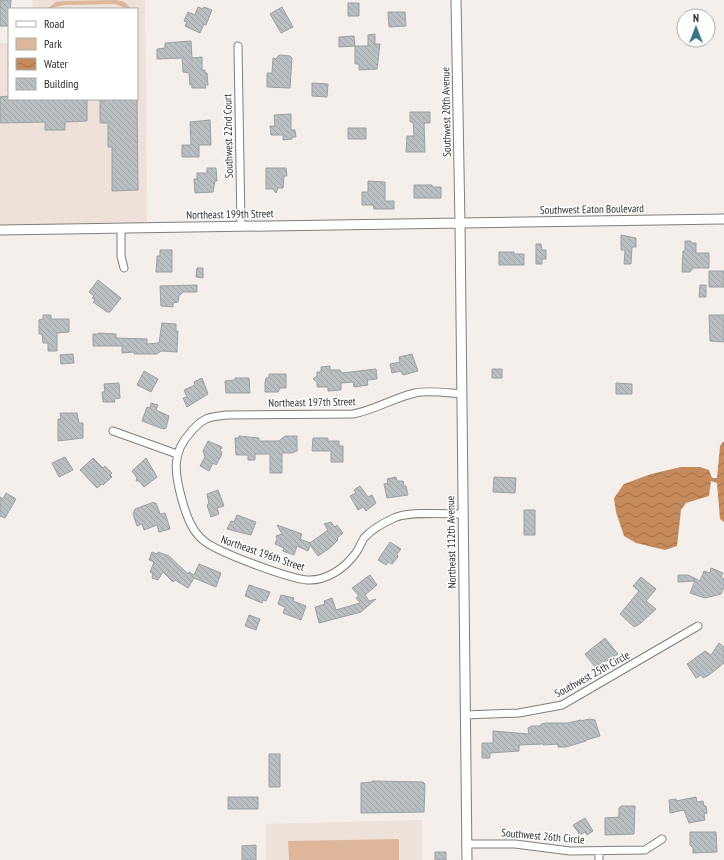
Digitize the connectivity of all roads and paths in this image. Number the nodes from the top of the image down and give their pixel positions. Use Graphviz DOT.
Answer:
graph roads {
  1 [pos="456,0"];
  2 [pos="238,46"];
  3 [pos="724,219"];
  4 [pos="460,224"];
  5 [pos="241,226"];
  6 [pos="120,228"];
  7 [pos="0,230"];
  8 [pos="124,268"];
  9 [pos="462,394"];
  10 [pos="113,431"];
  11 [pos="177,454"];
  12 [pos="463,514"];
  13 [pos="698,626"];
  14 [pos="465,715"];
  15 [pos="662,839"];
  16 [pos="466,844"];
  17 [pos="599,851"];
  18 [pos="467,860"];
  19 [pos="599,860"];
  1 -- 4 [label="street, Southwest 20th Avenue"];
  2 -- 5 [label="street, Southwest 22nd Court"];
  3 -- 4 [label="street, Southwest Eaton Boulevard"];
  4 -- 5 [label="street, Northeast 199th Street"];
  4 -- 9 [label="street, Northeast 112th Avenue"];
  5 -- 6 [label="street, Northeast 199th Street"];
  6 -- 7 [label="street, Northeast 199th Street"];
  6 -- 8 [label="street"];
  9 -- 11 [label="street, Northeast 197th Street"];
  9 -- 12 [label="street, Northeast 112th Avenue"];
  10 -- 11 [label="street"];
  11 -- 12 [label="street, Northeast 196th Street"];
  12 -- 14 [label="street, Northeast 112th Avenue"];
  13 -- 14 [label="street, Southwest 25th Circle"];
  14 -- 16 [label="street, Northeast 112th Avenue"];
  15 -- 17 [label="street, Southwest 26th Circle"];
  16 -- 17 [label="street, Southwest 26th Circle"];
  16 -- 18 [label="street, Northeast 112th Avenue"];
  17 -- 19 [label="street"];
}
